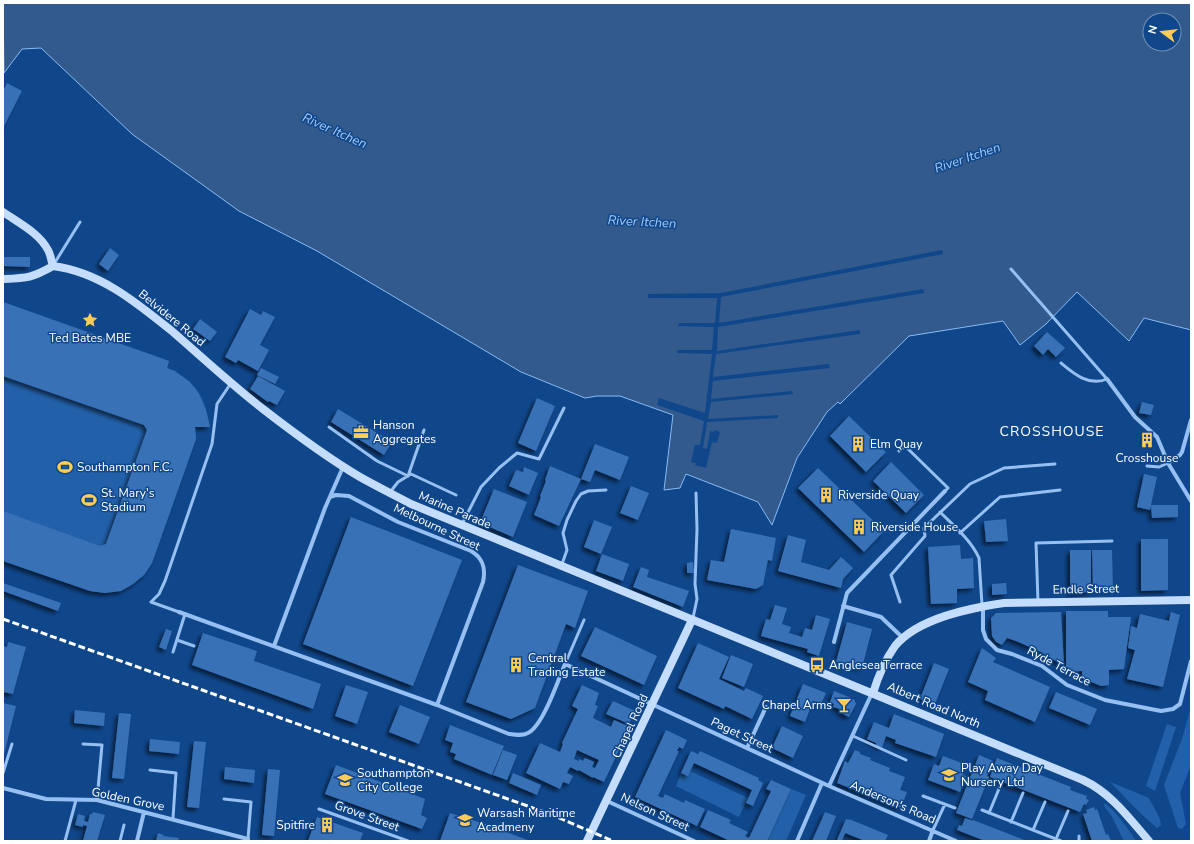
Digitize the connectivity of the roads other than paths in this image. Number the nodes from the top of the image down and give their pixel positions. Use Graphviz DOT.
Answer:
graph roads {
  1 [pos="3,212"];
  2 [pos="80,222"];
  3 [pos="53,266"];
  4 [pos="1011,269"];
  5 [pos="3,279"];
  6 [pos="1061,363"];
  7 [pos="1106,379"];
  8 [pos="231,383"];
  9 [pos="564,408"];
  10 [pos="1191,420"];
  11 [pos="329,427"];
  12 [pos="424,430"];
  13 [pos="899,451"];
  14 [pos="1168,463"];
  15 [pos="1055,464"];
  16 [pos="1147,466"];
  17 [pos="343,467"];
  18 [pos="408,476"];
  19 [pos="606,490"];
  20 [pos="1060,490"];
  21 [pos="945,491"];
  22 [pos="390,493"];
  23 [pos="696,493"];
  24 [pos="456,494"];
  25 [pos="330,497"];
  26 [pos="1191,501"];
  27 [pos="940,512"];
  28 [pos="462,526"];
  29 [pos="960,533"];
  30 [pos="1112,541"];
  31 [pos="561,566"];
  32 [pos="1191,600"];
  33 [pos="900,602"];
  34 [pos="1038,602"];
  35 [pos="843,606"];
  36 [pos="983,607"];
  37 [pos="179,612"];
  38 [pos="186,614"];
  39 [pos="584,620"];
  40 [pos="692,620"];
  41 [pos="904,638"];
  42 [pos="176,640"];
  43 [pos="834,642"];
  44 [pos="194,646"];
  45 [pos="274,646"];
  46 [pos="173,652"];
  47 [pos="1191,660"];
  48 [pos="565,664"];
  49 [pos="873,693"];
  50 [pos="437,705"];
  51 [pos="653,705"];
  52 [pos="766,707"];
  53 [pos="853,736"];
  54 [pos="12,744"];
  55 [pos="83,744"];
  56 [pos="747,748"];
  57 [pos="906,760"];
  58 [pos="150,770"];
  59 [pos="3,773"];
  60 [pos="822,783"];
  61 [pos="1000,784"];
  62 [pos="829,786"];
  63 [pos="3,788"];
  64 [pos="1023,793"];
  65 [pos="923,796"];
  66 [pos="224,799"];
  67 [pos="76,800"];
  68 [pos="97,800"];
  69 [pos="607,801"];
  70 [pos="1046,802"];
  71 [pos="945,804"];
  72 [pos="956,808"];
  73 [pos="319,809"];
  74 [pos="982,810"];
  75 [pos="1068,810"];
  76 [pos="144,812"];
  77 [pos="989,813"];
  78 [pos="172,818"];
  79 [pos="1011,822"];
  80 [pos="124,825"];
  81 [pos="933,830"];
  82 [pos="1033,830"];
  83 [pos="1078,836"];
  84 [pos="248,839"];
  85 [pos="1056,839"];
  86 [pos="65,841"];
  87 [pos="120,841"];
  88 [pos="137,841"];
  89 [pos="408,841"];
  90 [pos="587,841"];
  91 [pos="694,841"];
  92 [pos="797,841"];
  93 [pos="929,841"];
  94 [pos="956,841"];
  95 [pos="1061,841"];
  96 [pos="1079,841"];
  97 [pos="1149,841"];
  1 -- 3 [label="main road"];
  2 -- 3 [label="lane"];
  3 -- 5 [label="main road"];
  3 -- 8 [label="main road, Belvidere Road"];
  4 -- 7 [label="lane"];
  6 -- 7 [label="lane"];
  7 -- 14 [label="street"];
  8 -- 17 [label="main road, Marine Parade"];
  8 -- 37 [label="lane"];
  9 -- 28 [label="lane"];
  10 -- 14 [label="street"];
  11 -- 18 [label="lane"];
  12 -- 18 [label="lane"];
  13 -- 21 [label="lane"];
  14 -- 16 [label="lane"];
  14 -- 26 [label="street"];
  15 -- 27 [label="lane"];
  17 -- 22 [label="main road, Marine Parade"];
  17 -- 25 [label="street"];
  18 -- 22 [label="lane"];
  18 -- 24 [label="lane"];
  19 -- 31 [label="lane"];
  20 -- 29 [label="lane"];
  21 -- 35 [label="street"];
  22 -- 28 [label="main road, Marine Parade"];
  23 -- 40 [label="lane"];
  25 -- 45 [label="street"];
  25 -- 50 [label="street, Melbourne Street"];
  27 -- 29 [label="lane"];
  27 -- 33 [label="lane"];
  28 -- 31 [label="main road, Marine Parade"];
  29 -- 36 [label="lane"];
  30 -- 34 [label="lane"];
  31 -- 40 [label="main road, Marine Parade"];
  32 -- 34 [label="main road, Endle Street"];
  34 -- 36 [label="main road, Endle Street"];
  35 -- 41 [label="street"];
  35 -- 43 [label="street"];
  36 -- 41 [label="main road, Endle Street"];
  36 -- 47 [label="street, Ryde Terrace"];
  37 -- 38 [label="street"];
  38 -- 42 [label="lane"];
  38 -- 45 [label="street"];
  39 -- 48 [label="lane"];
  40 -- 49 [label="main road, Albert Road North"];
  40 -- 51 [label="main road, Chapel Road"];
  41 -- 49 [label="main road, Endle Street"];
  42 -- 44 [label="lane"];
  42 -- 46 [label="lane"];
  45 -- 50 [label="street"];
  48 -- 50 [label="street"];
  48 -- 51 [label="street, Paget Street"];
  49 -- 53 [label="street"];
  49 -- 97 [label="main road, Albert Road North"];
  51 -- 56 [label="street, Paget Street"];
  51 -- 69 [label="main road, Chapel Road"];
  52 -- 56 [label="street"];
  53 -- 57 [label="lane"];
  53 -- 62 [label="street"];
  54 -- 59 [label="lane"];
  55 -- 68 [label="lane"];
  56 -- 60 [label="street, Paget Street"];
  58 -- 78 [label="lane"];
  60 -- 62 [label="street, Anderson's Road"];
  60 -- 92 [label="street"];
  61 -- 77 [label="lane"];
  62 -- 81 [label="street, Anderson's Road"];
  63 -- 67 [label="street, Golden Grove"];
  64 -- 79 [label="lane"];
  65 -- 71 [label="lane"];
  66 -- 84 [label="lane"];
  67 -- 68 [label="street, Golden Grove"];
  67 -- 86 [label="lane"];
  68 -- 76 [label="street, Golden Grove"];
  69 -- 90 [label="main road, Chapel Road"];
  69 -- 91 [label="street, Nelson Street"];
  70 -- 82 [label="lane"];
  71 -- 72 [label="lane"];
  71 -- 81 [label="lane"];
  73 -- 89 [label="lane, Grove Street"];
  74 -- 77 [label="lane"];
  75 -- 85 [label="lane"];
  76 -- 78 [label="street, Golden Grove"];
  76 -- 88 [label="street"];
  77 -- 79 [label="lane"];
  78 -- 84 [label="street, Golden Grove"];
  79 -- 82 [label="lane"];
  80 -- 87 [label="lane"];
  81 -- 93 [label="street"];
  81 -- 94 [label="street, Anderson's Road"];
  82 -- 85 [label="lane"];
  83 -- 96 [label="lane"];
  85 -- 95 [label="lane"];
}
